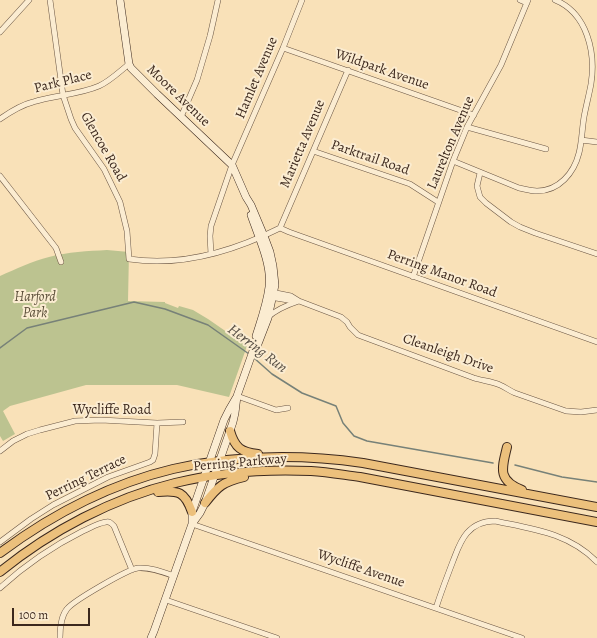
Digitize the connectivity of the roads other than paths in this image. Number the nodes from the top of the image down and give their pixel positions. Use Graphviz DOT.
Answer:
graph roads {
  1 [pos="29,0"];
  2 [pos="50,0"];
  3 [pos="120,0"];
  4 [pos="218,0"];
  5 [pos="302,0"];
  6 [pos="520,0"];
  7 [pos="556,0"];
  8 [pos="527,1"];
  9 [pos="0,32"];
  10 [pos="283,48"];
  11 [pos="129,64"];
  12 [pos="348,70"];
  13 [pos="63,96"];
  14 [pos="474,115"];
  15 [pos="181,117"];
  16 [pos="0,119"];
  17 [pos="468,127"];
  18 [pos="581,140"];
  19 [pos="597,142"];
  20 [pos="546,149"];
  21 [pos="313,151"];
  22 [pos="453,161"];
  23 [pos="232,165"];
  24 [pos="480,172"];
  25 [pos="0,176"];
  26 [pos="438,202"];
  27 [pos="280,228"];
  28 [pos="262,237"];
  29 [pos="211,254"];
  30 [pos="597,254"];
  31 [pos="61,262"];
  32 [pos="413,277"];
  33 [pos="270,294"];
  34 [pos="299,301"];
  35 [pos="268,318"];
  36 [pos="597,342"];
  37 [pos="253,351"];
  38 [pos="237,396"];
  39 [pos="288,408"];
  40 [pos="597,410"];
  41 [pos="183,422"];
  42 [pos="156,423"];
  43 [pos="230,431"];
  44 [pos="507,447"];
  45 [pos="0,451"];
  46 [pos="293,457"];
  47 [pos="220,461"];
  48 [pos="209,463"];
  49 [pos="268,471"];
  50 [pos="215,476"];
  51 [pos="204,478"];
  52 [pos="140,494"];
  53 [pos="539,496"];
  54 [pos="205,503"];
  55 [pos="597,507"];
  56 [pos="192,512"];
  57 [pos="597,522"];
  58 [pos="192,524"];
  59 [pos="0,542"];
  60 [pos="0,553"];
  61 [pos="597,562"];
  62 [pos="132,570"];
  63 [pos="0,572"];
  64 [pos="174,576"];
  65 [pos="0,588"];
  66 [pos="166,600"];
  67 [pos="436,608"];
  68 [pos="60,638"];
  69 [pos="151,638"];
  70 [pos="276,638"];
  71 [pos="522,638"];
  1 -- 9 [label="street"];
  2 -- 13 [label="street, Glencoe Road"];
  3 -- 11 [label="street, Moore Avenue"];
  4 -- 15 [label="street"];
  5 -- 10 [label="street, Hamlet Avenue"];
  6 -- 8 [label="street"];
  7 -- 18 [label="street"];
  8 -- 14 [label="street, Laurelton Avenue"];
  10 -- 12 [label="street, Wildpark Avenue"];
  10 -- 23 [label="street, Hamlet Avenue"];
  11 -- 13 [label="street, Park Place"];
  11 -- 15 [label="street, Moore Avenue"];
  12 -- 14 [label="street, Wildpark Avenue"];
  12 -- 21 [label="street, Marietta Avenue"];
  13 -- 16 [label="street, Park Place"];
  13 -- 29 [label="street, Glencoe Road"];
  14 -- 17 [label="street, Laurelton Avenue"];
  15 -- 23 [label="street, Moore Avenue"];
  17 -- 20 [label="street"];
  17 -- 22 [label="street, Laurelton Avenue"];
  18 -- 19 [label="street"];
  18 -- 24 [label="street"];
  21 -- 26 [label="street, Parktrail Road"];
  21 -- 27 [label="street, Marietta Avenue"];
  22 -- 24 [label="street"];
  22 -- 26 [label="street, Laurelton Avenue"];
  23 -- 28 [label="street, Moore Avenue"];
  23 -- 29 [label="street, Hamlet Avenue"];
  24 -- 30 [label="street"];
  25 -- 31 [label="street"];
  26 -- 32 [label="street, Laurelton Avenue"];
  27 -- 28 [label="street"];
  27 -- 32 [label="street, Perring Manor Road"];
  28 -- 29 [label="street"];
  28 -- 33 [label="street, Moore Avenue"];
  32 -- 36 [label="street, Perring Manor Road"];
  33 -- 34 [label="street, Cleanleigh Drive"];
  33 -- 35 [label="street"];
  33 -- 37 [label="street"];
  34 -- 35 [label="street"];
  34 -- 40 [label="street, Cleanleigh Drive"];
  35 -- 37 [label="street"];
  37 -- 38 [label="street"];
  38 -- 39 [label="street"];
  38 -- 43 [label="street"];
  38 -- 48 [label="street"];
  41 -- 42 [label="street, Wycliffe Road"];
  42 -- 45 [label="street, Wycliffe Road"];
  42 -- 59 [label="street, Perring Terrace"];
  43 -- 46 [label="main road"];
  43 -- 47 [label="street"];
  44 -- 53 [label="main road"];
  46 -- 47 [label="main road, Perring Parkway"];
  46 -- 53 [label="main road, Perring Parkway"];
  47 -- 48 [label="main road, Perring Parkway"];
  47 -- 50 [label="street"];
  48 -- 51 [label="street"];
  48 -- 60 [label="main road, Perring Parkway"];
  49 -- 50 [label="main road, Perring Parkway"];
  49 -- 54 [label="main road"];
  49 -- 57 [label="main road, Perring Parkway"];
  50 -- 51 [label="main road, Perring Parkway"];
  50 -- 54 [label="street"];
  51 -- 52 [label="main road, Perring Parkway"];
  51 -- 56 [label="street"];
  52 -- 56 [label="main road"];
  52 -- 63 [label="main road, Perring Parkway"];
  53 -- 55 [label="main road, Perring Parkway"];
  54 -- 58 [label="street"];
  56 -- 58 [label="street"];
  58 -- 64 [label="street"];
  58 -- 67 [label="street, Wycliffe Avenue"];
  61 -- 67 [label="street"];
  62 -- 64 [label="street"];
  62 -- 65 [label="street"];
  62 -- 68 [label="street"];
  64 -- 66 [label="street"];
  66 -- 69 [label="street"];
  66 -- 70 [label="street"];
  67 -- 71 [label="street, Wycliffe Avenue"];
}
